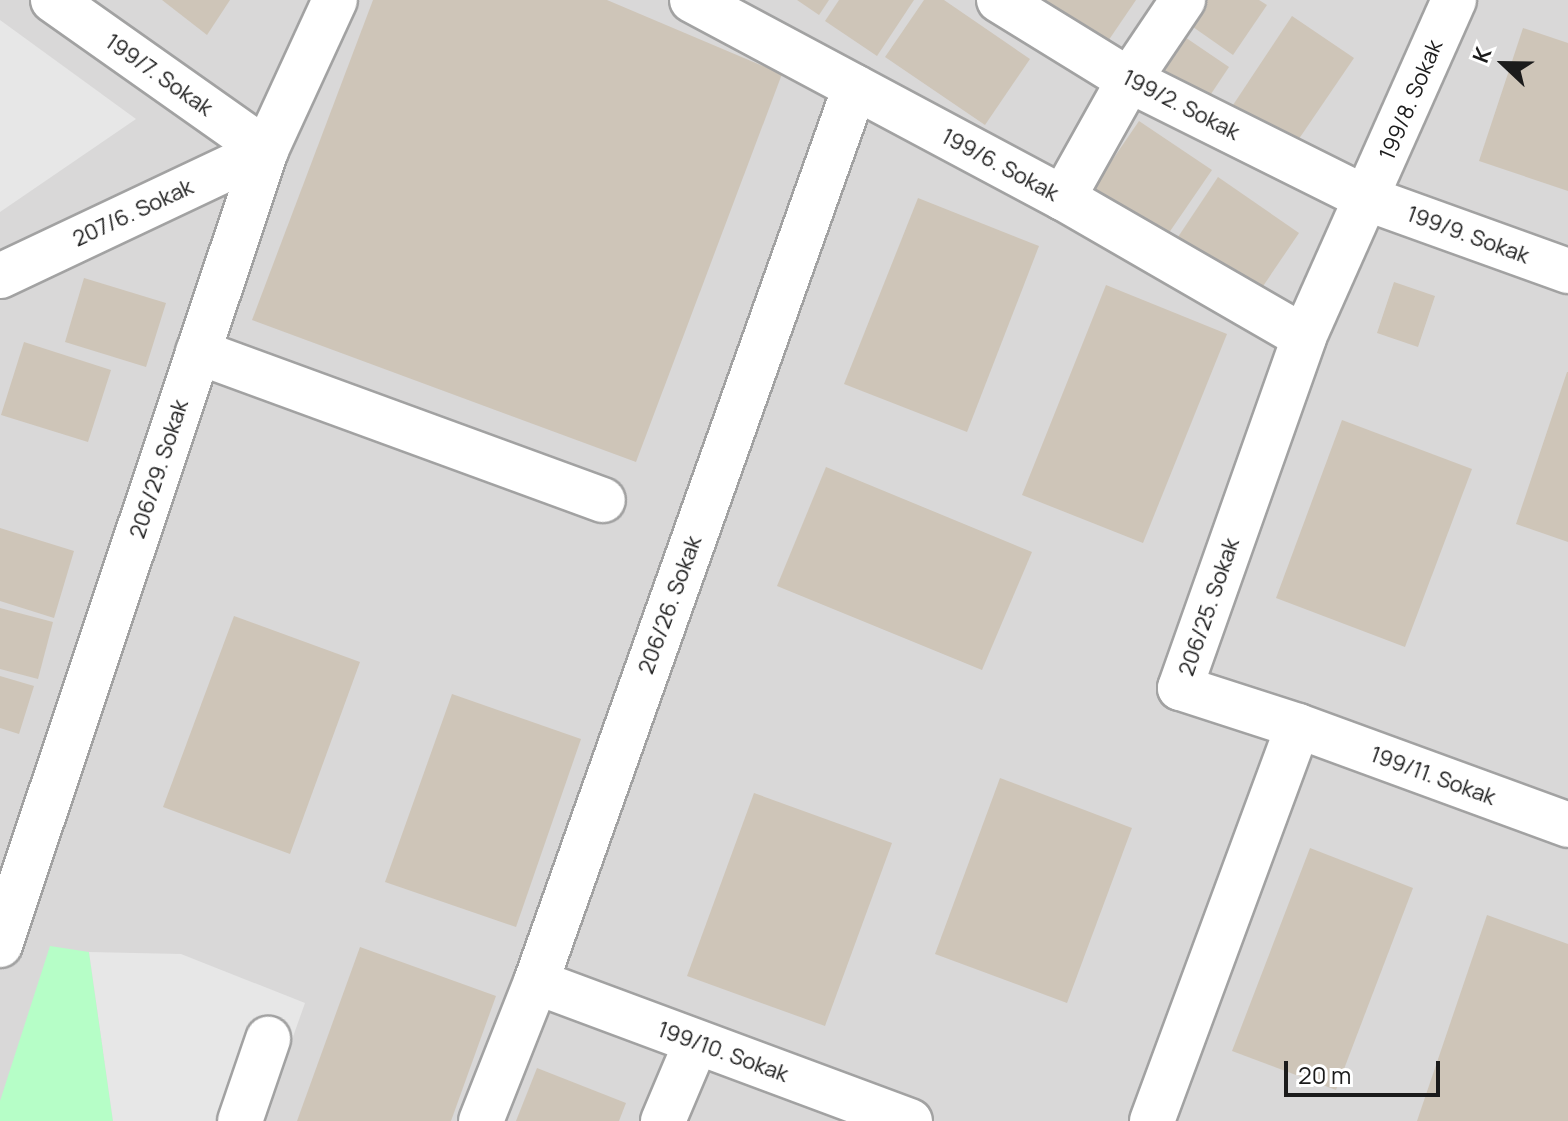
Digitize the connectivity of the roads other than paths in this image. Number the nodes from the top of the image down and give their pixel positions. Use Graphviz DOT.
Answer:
graph roads {
  1 [pos="53,0"];
  2 [pos="335,0"];
  3 [pos="692,0"];
  4 [pos="999,0"];
  5 [pos="1183,0"];
  6 [pos="1454,0"];
  7 [pos="1129,80"];
  8 [pos="855,87"];
  9 [pos="266,150"];
  10 [pos="1063,198"];
  11 [pos="1368,199"];
  12 [pos="1568,271"];
  13 [pos="4,284"];
  14 [pos="1304,337"];
  15 [pos="198,352"];
  16 [pos="603,500"];
  17 [pos="1298,726"];
  18 [pos="1568,825"];
  19 [pos="0,945"];
  20 [pos="536,982"];
  21 [pos="268,1039"];
  22 [pos="696,1043"];
  23 [pos="904,1120"];
  24 [pos="240,1121"];
  25 [pos="481,1121"];
  26 [pos="663,1121"];
  27 [pos="1152,1121"];
  1 -- 9 [label="street, 199/7. Sokak"];
  2 -- 9 [label="street, 206/29. Sokak"];
  3 -- 8 [label="street, 199/6. Sokak"];
  4 -- 7 [label="street, 199/2. Sokak"];
  5 -- 7 [label="street"];
  6 -- 11 [label="street, 199/8. Sokak"];
  7 -- 10 [label="street"];
  7 -- 11 [label="street, 199/2. Sokak"];
  8 -- 10 [label="street, 199/6. Sokak"];
  8 -- 20 [label="street, 206/26. Sokak"];
  9 -- 13 [label="street, 207/6. Sokak"];
  9 -- 15 [label="street, 206/29. Sokak"];
  10 -- 14 [label="street, 199/6. Sokak"];
  11 -- 12 [label="street, 199/9. Sokak"];
  11 -- 14 [label="street, 206/25. Sokak"];
  14 -- 17 [label="street, 206/25. Sokak"];
  15 -- 16 [label="street"];
  15 -- 19 [label="street, 206/29. Sokak"];
  17 -- 18 [label="street, 199/11. Sokak"];
  17 -- 27 [label="street"];
  20 -- 22 [label="street, 199/10. Sokak"];
  20 -- 25 [label="street, 206/26. Sokak"];
  21 -- 24 [label="street"];
  22 -- 23 [label="street, 199/10. Sokak"];
  22 -- 26 [label="street"];
}
